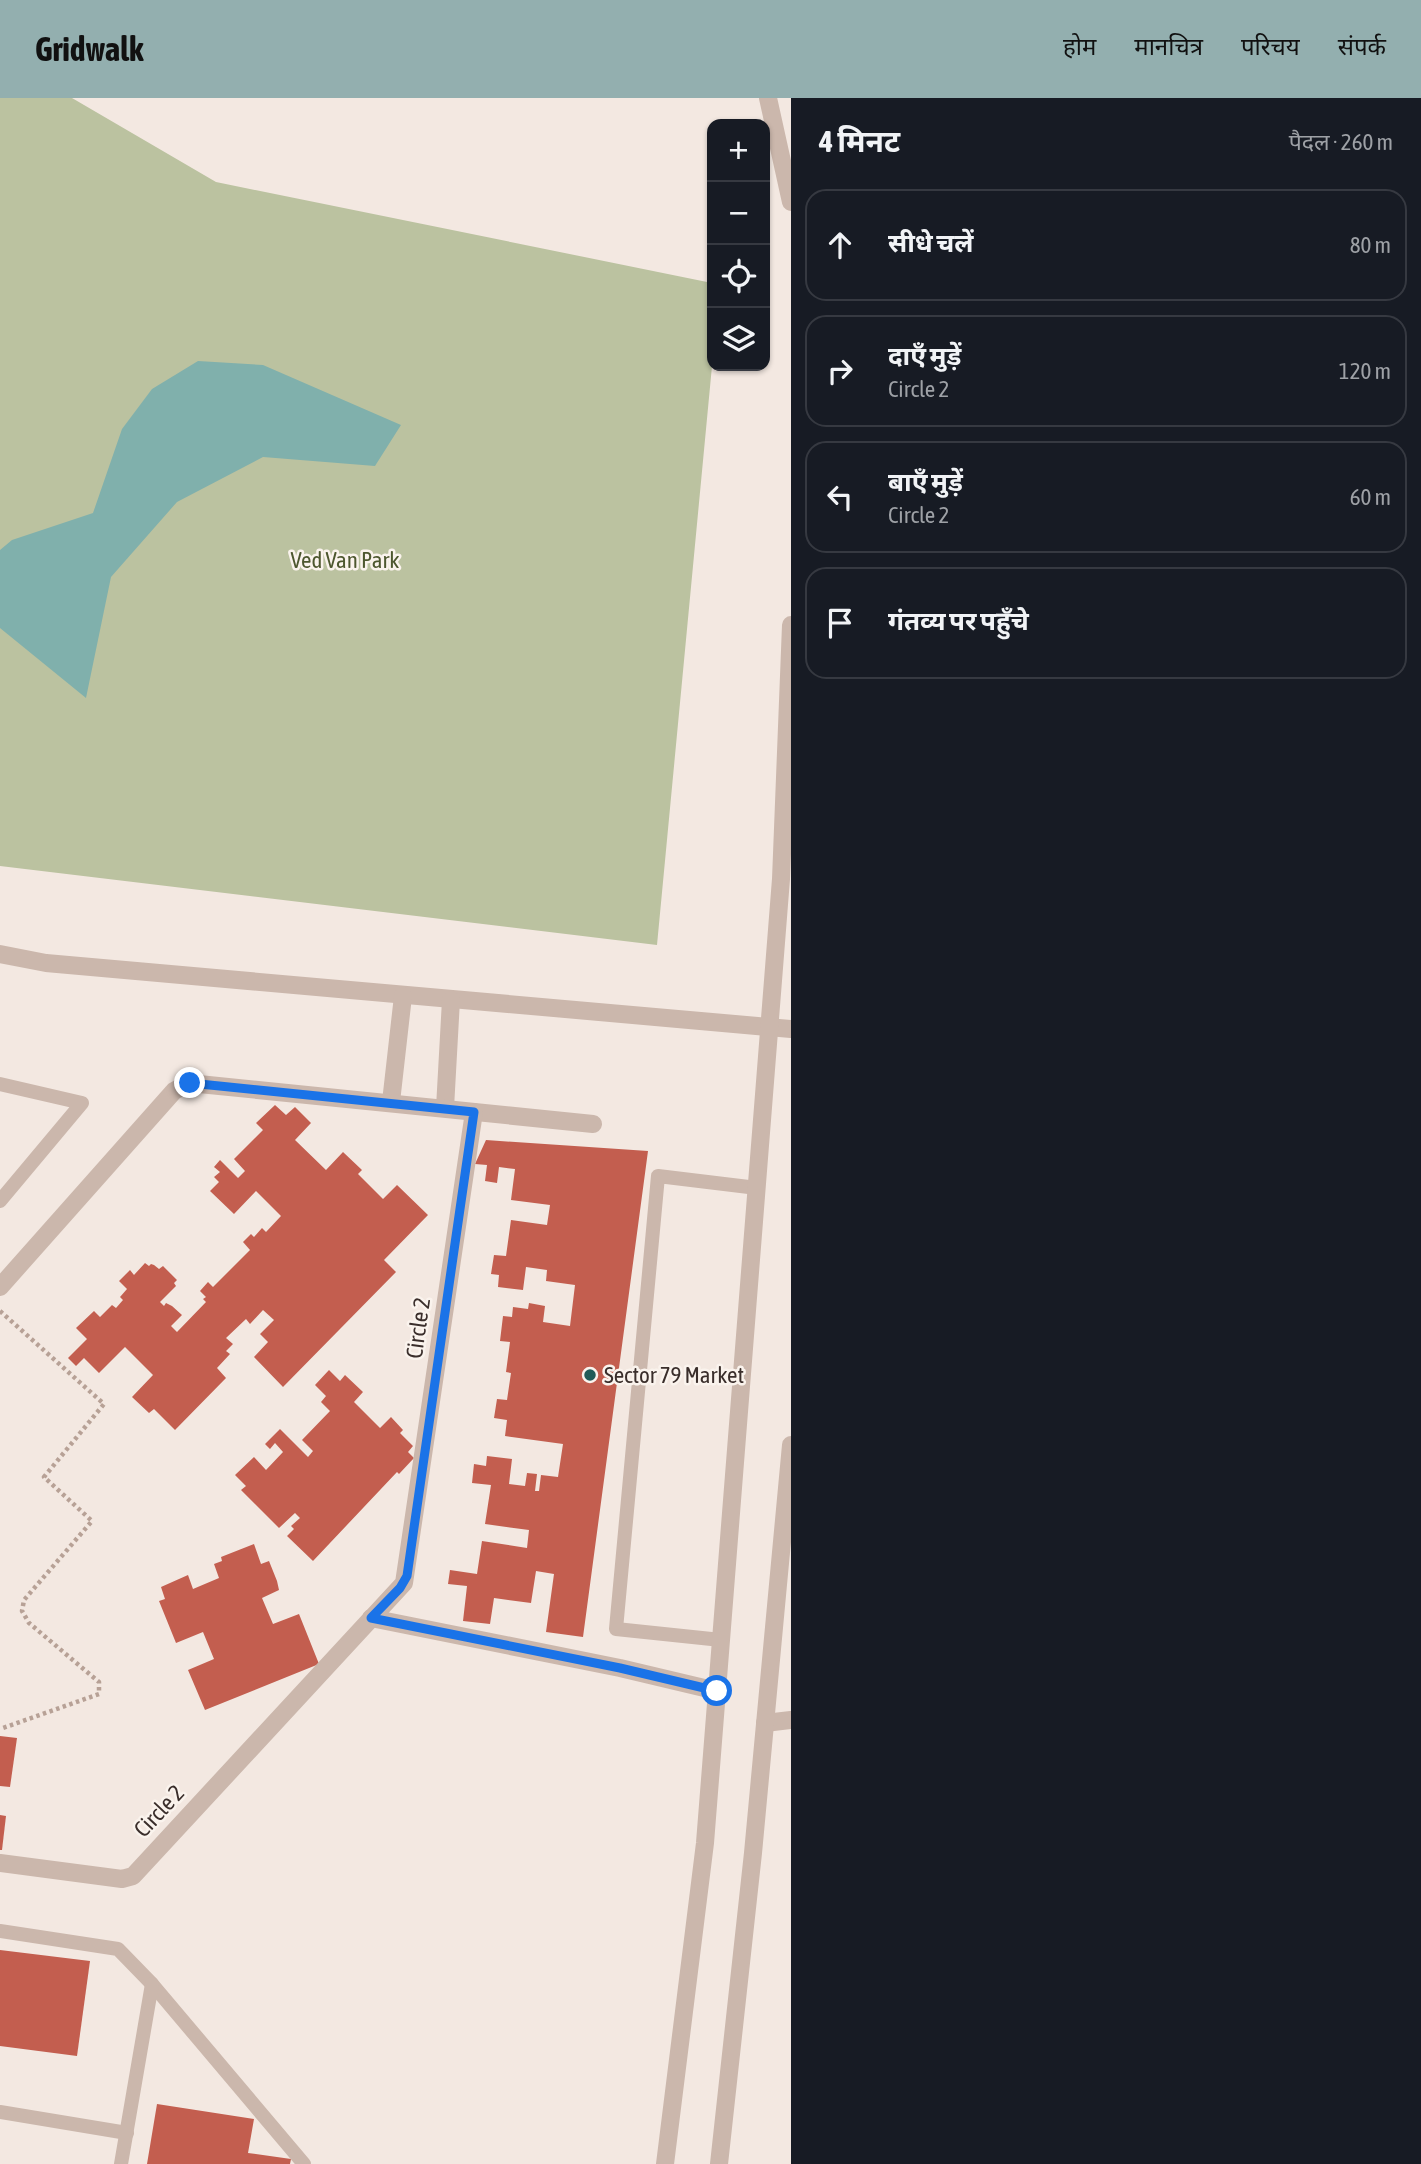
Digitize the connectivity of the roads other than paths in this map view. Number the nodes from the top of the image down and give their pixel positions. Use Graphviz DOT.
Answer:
graph roads {
  1 [pos="768,98"];
  2 [pos="791,202"];
  3 [pos="791,625"];
  4 [pos="0,954"];
  5 [pos="404,996"];
  6 [pos="451,1000"];
  7 [pos="769,1026"];
  8 [pos="791,1029"];
  9 [pos="0,1084"];
  10 [pos="391,1102"];
  11 [pos="445,1108"];
  12 [pos="474,1112"];
  13 [pos="593,1124"];
  14 [pos="757,1188"];
  15 [pos="0,1201"];
  16 [pos="0,1287"];
  17 [pos="791,1445"];
  18 [pos="371,1618"];
  19 [pos="721,1640"];
  20 [pos="717,1691"];
  21 [pos="791,1720"];
  22 [pos="765,1723"];
  23 [pos="0,1863"];
  24 [pos="0,1931"];
  25 [pos="152,1984"];
  26 [pos="0,2112"];
  27 [pos="127,2133"];
  28 [pos="121,2164"];
  29 [pos="304,2164"];
  30 [pos="665,2164"];
  31 [pos="719,2164"];
  1 -- 2 [label="street"];
  3 -- 7 [label="street"];
  4 -- 5 [label="street"];
  5 -- 6 [label="street"];
  5 -- 10 [label="street"];
  6 -- 7 [label="street"];
  6 -- 11 [label="street"];
  7 -- 8 [label="street"];
  7 -- 14 [label="street"];
  9 -- 15 [label="lane"];
  10 -- 11 [label="street"];
  10 -- 16 [label="street"];
  11 -- 12 [label="street"];
  12 -- 13 [label="street"];
  12 -- 18 [label="street, Circle 2"];
  14 -- 19 [label="street"];
  14 -- 19 [label="lane"];
  17 -- 22 [label="street"];
  18 -- 20 [label="street"];
  18 -- 23 [label="street, Circle 2"];
  19 -- 20 [label="street"];
  20 -- 30 [label="street"];
  21 -- 22 [label="street"];
  22 -- 31 [label="street"];
  24 -- 25 [label="lane"];
  25 -- 27 [label="lane"];
  25 -- 29 [label="lane"];
  26 -- 27 [label="lane"];
  27 -- 28 [label="lane"];
}
